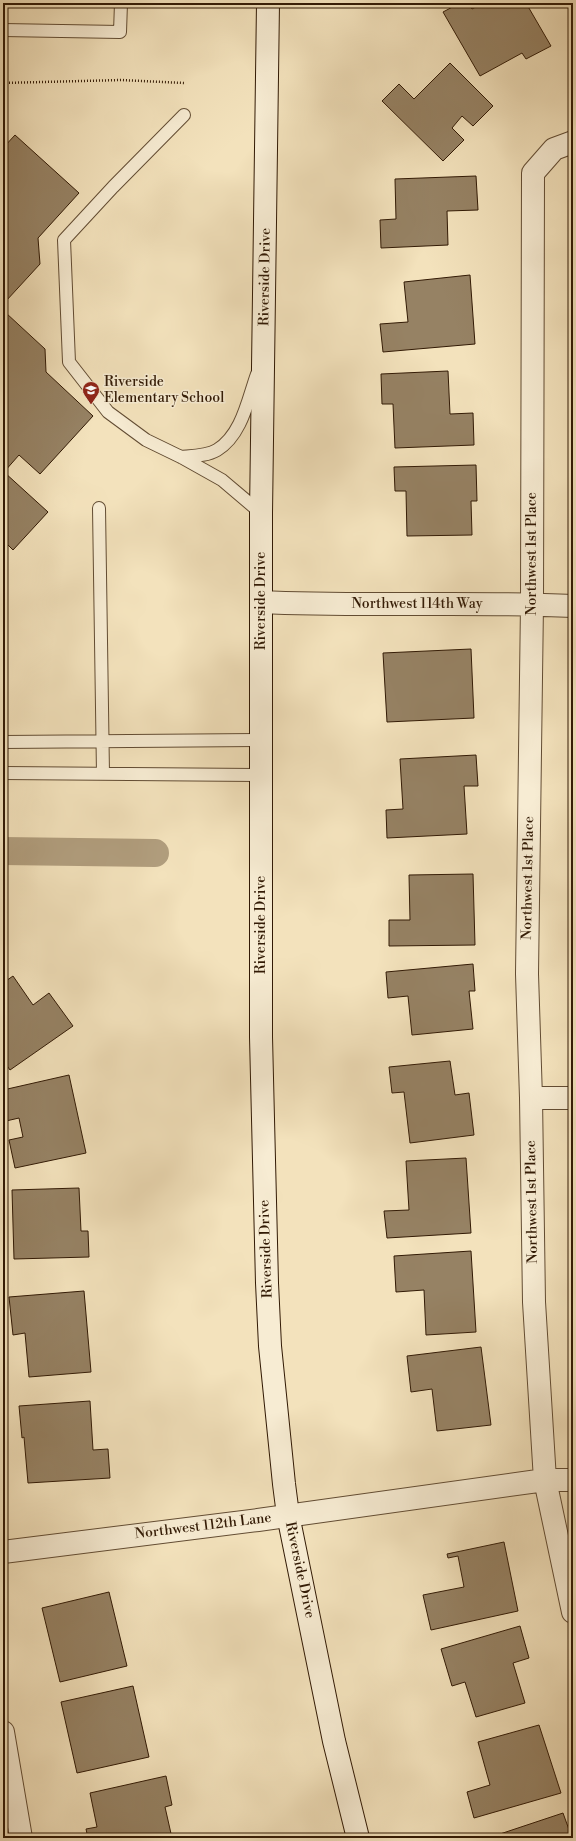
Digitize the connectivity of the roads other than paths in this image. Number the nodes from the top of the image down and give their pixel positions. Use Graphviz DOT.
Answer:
graph roads {
  1 [pos="121,3"];
  2 [pos="268,3"];
  3 [pos="3,30"];
  4 [pos="184,115"];
  5 [pos="563,146"];
  6 [pos="263,357"];
  7 [pos="181,457"];
  8 [pos="99,508"];
  9 [pos="261,513"];
  10 [pos="261,602"];
  11 [pos="532,604"];
  12 [pos="573,606"];
  13 [pos="261,740"];
  14 [pos="102,741"];
  15 [pos="3,742"];
  16 [pos="3,773"];
  17 [pos="103,774"];
  18 [pos="261,775"];
  19 [pos="531,1098"];
  20 [pos="573,1098"];
  21 [pos="545,1480"];
  22 [pos="573,1480"];
  23 [pos="288,1515"];
  24 [pos="3,1552"];
  25 [pos="573,1612"];
  26 [pos="3,1732"];
  27 [pos="21,1838"];
  28 [pos="358,1838"];
  1 -- 3 [label="lane"];
  2 -- 6 [label="street, Riverside Drive"];
  4 -- 7 [label="lane"];
  5 -- 11 [label="street, Northwest 1st Place"];
  6 -- 7 [label="lane"];
  6 -- 9 [label="street, Riverside Drive"];
  7 -- 9 [label="lane"];
  8 -- 14 [label="lane"];
  9 -- 10 [label="street, Riverside Drive"];
  10 -- 11 [label="street, Northwest 114th Way"];
  10 -- 13 [label="street, Riverside Drive"];
  11 -- 12 [label="street, Northwest 114th Way"];
  11 -- 19 [label="street, Northwest 1st Place"];
  13 -- 14 [label="lane"];
  13 -- 18 [label="street, Riverside Drive"];
  14 -- 15 [label="lane"];
  14 -- 17 [label="lane"];
  16 -- 17 [label="lane"];
  17 -- 18 [label="lane"];
  18 -- 23 [label="street, Riverside Drive"];
  19 -- 20 [label="street"];
  19 -- 21 [label="street, Northwest 1st Place"];
  21 -- 22 [label="street, Northwest 112th Lane"];
  21 -- 23 [label="street, Northwest 112th Lane"];
  21 -- 25 [label="street, Northwest 1st Place"];
  23 -- 24 [label="street, Northwest 112th Lane"];
  23 -- 28 [label="street, Riverside Drive"];
  26 -- 27 [label="street"];
}
